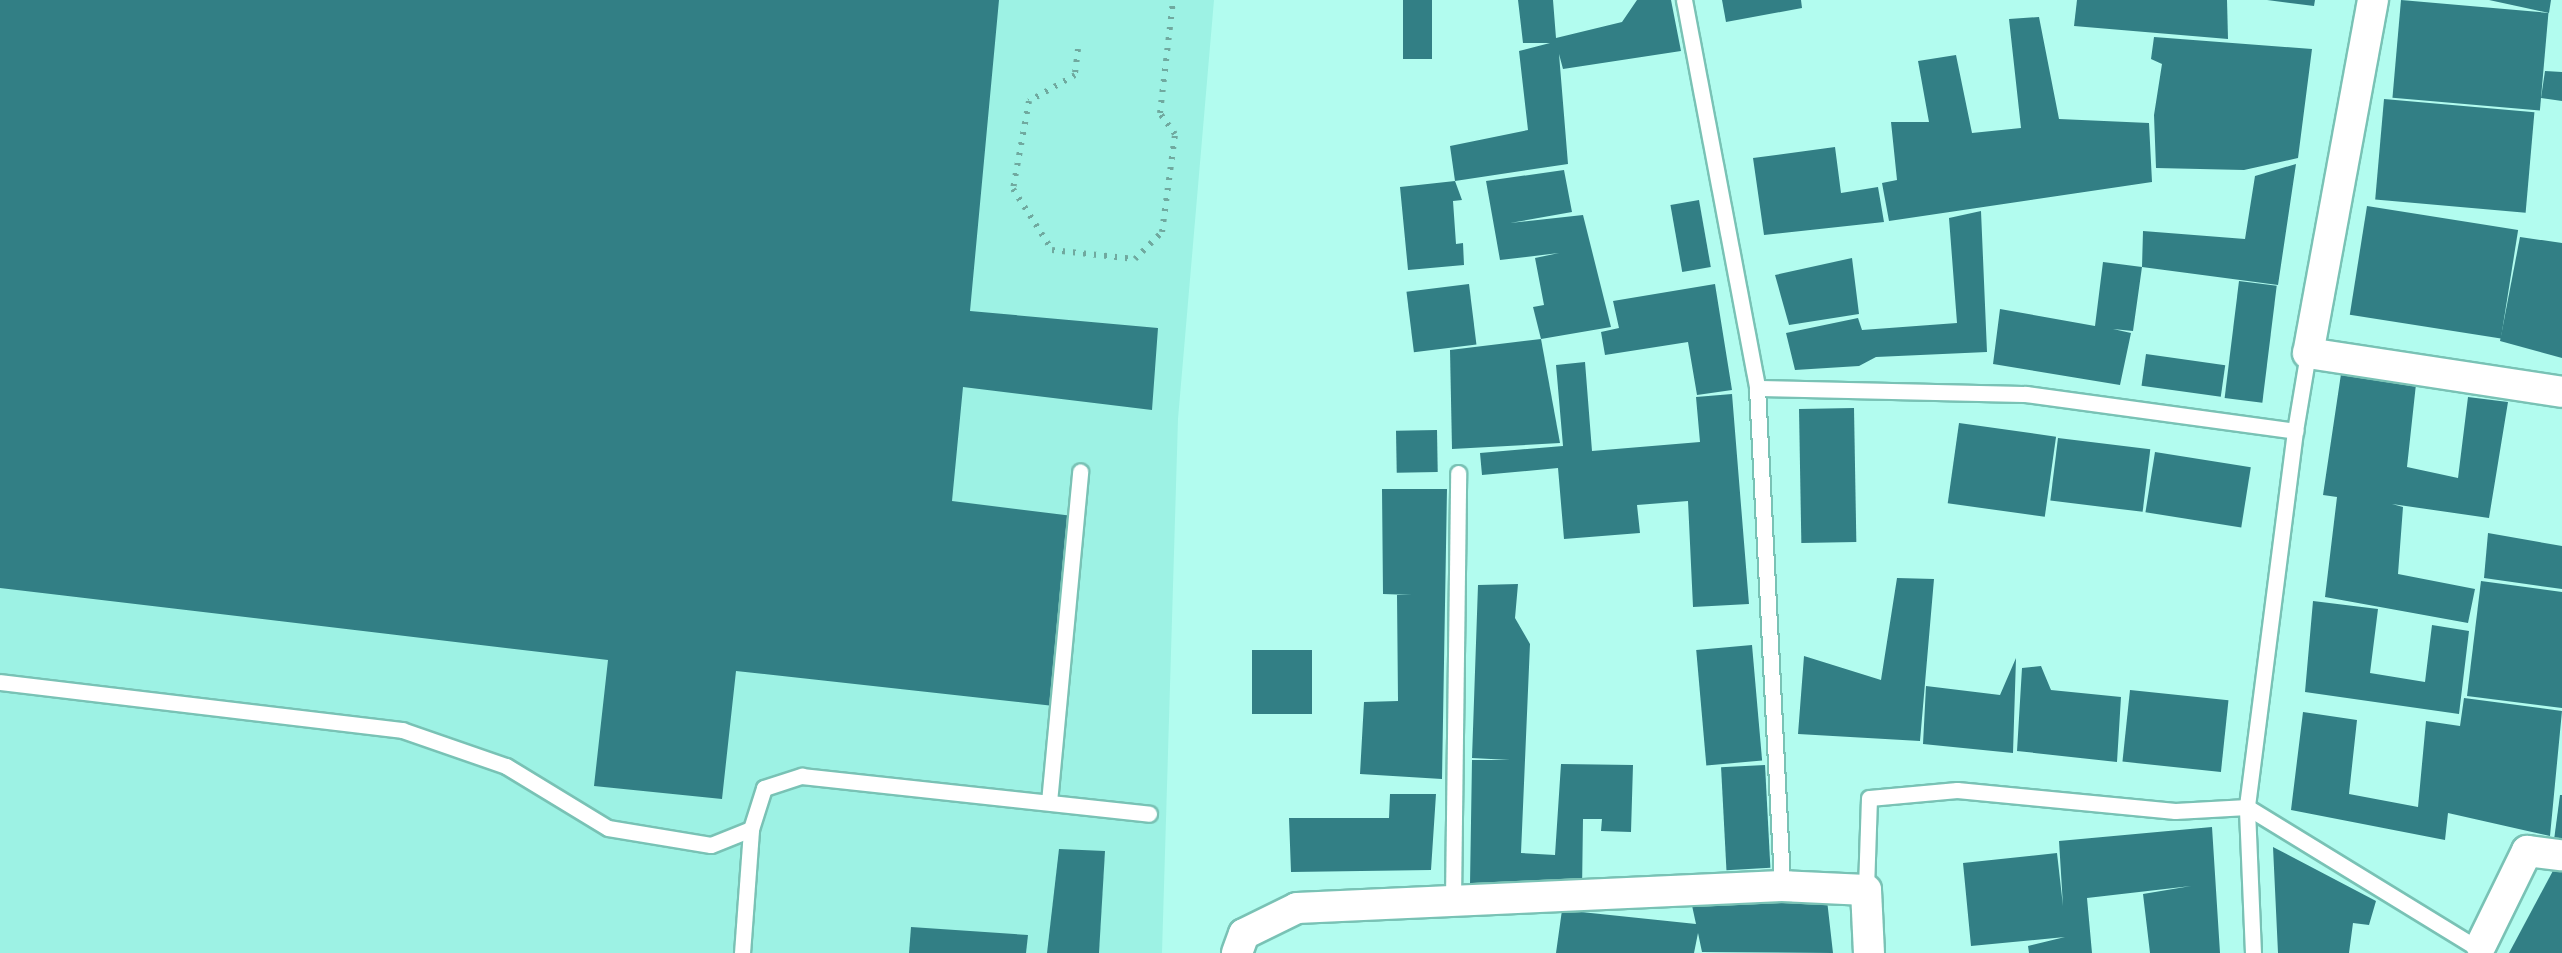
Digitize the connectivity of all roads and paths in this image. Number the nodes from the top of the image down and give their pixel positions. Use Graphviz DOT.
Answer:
graph roads {
  1 [pos="1172,0"];
  2 [pos="1684,0"];
  3 [pos="2372,0"];
  4 [pos="1078,49"];
  5 [pos="2308,353"];
  6 [pos="1758,388"];
  7 [pos="2562,392"];
  8 [pos="2295,431"];
  9 [pos="1080,471"];
  10 [pos="1458,474"];
  11 [pos="0,682"];
  12 [pos="1049,802"];
  13 [pos="2247,807"];
  14 [pos="1149,814"];
  15 [pos="751,829"];
  16 [pos="2562,854"];
  17 [pos="1782,886"];
  18 [pos="1866,890"];
  19 [pos="1453,900"];
  20 [pos="2480,949"];
  21 [pos="742,953"];
  22 [pos="1237,953"];
  23 [pos="1869,953"];
  24 [pos="2253,953"];
  1 -- 4 [label="path"];
  2 -- 6 [label="lane"];
  3 -- 5 [label="street"];
  5 -- 7 [label="street"];
  5 -- 8 [label="lane"];
  6 -- 8 [label="lane"];
  6 -- 17 [label="lane"];
  8 -- 13 [label="lane"];
  9 -- 12 [label="lane"];
  10 -- 19 [label="lane"];
  11 -- 15 [label="lane"];
  12 -- 14 [label="lane"];
  12 -- 15 [label="lane"];
  13 -- 18 [label="lane"];
  13 -- 20 [label="lane"];
  13 -- 24 [label="lane"];
  15 -- 21 [label="lane"];
  16 -- 20 [label="street"];
  17 -- 18 [label="street"];
  17 -- 19 [label="street"];
  18 -- 23 [label="street"];
  19 -- 22 [label="street"];
}
